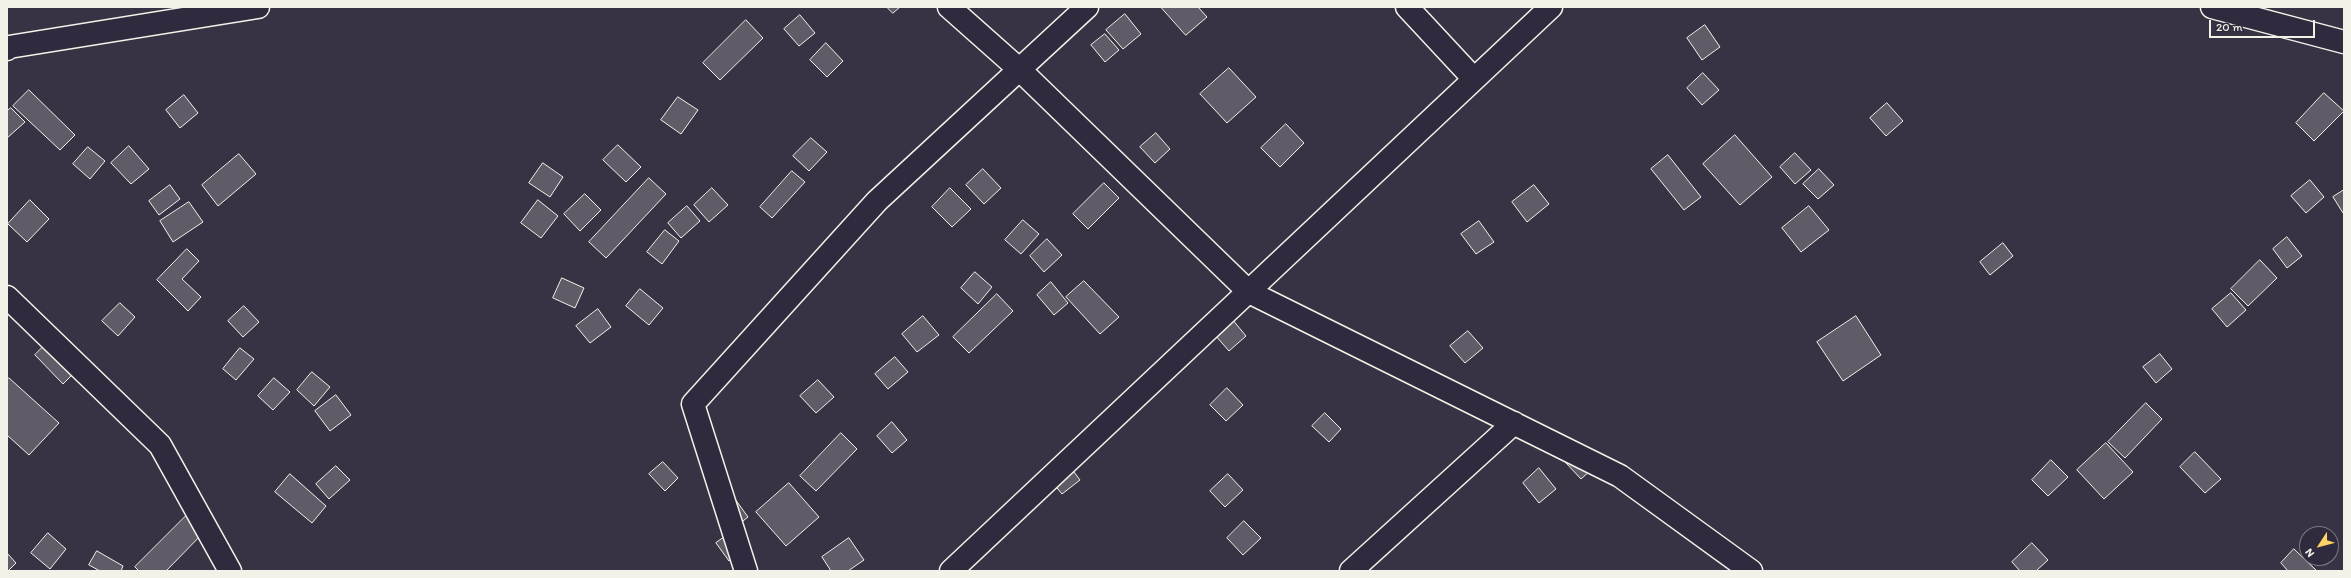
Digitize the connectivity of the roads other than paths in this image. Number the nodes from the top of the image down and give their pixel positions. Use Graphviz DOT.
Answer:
graph roads {
  1 [pos="258,7"];
  2 [pos="949,7"];
  3 [pos="1087,7"];
  4 [pos="1407,7"];
  5 [pos="1551,7"];
  6 [pos="2212,7"];
  7 [pos="2344,42"];
  8 [pos="7,49"];
  9 [pos="1020,70"];
  10 [pos="1474,80"];
  11 [pos="1249,292"];
  12 [pos="7,297"];
  13 [pos="1514,423"];
  14 [pos="230,571"];
  15 [pos="746,571"];
  16 [pos="951,571"];
  17 [pos="1351,571"];
  18 [pos="1751,571"];
  1 -- 8 [label="street"];
  2 -- 9 [label="street"];
  3 -- 9 [label="street"];
  4 -- 10 [label="street"];
  5 -- 10 [label="street"];
  6 -- 7 [label="street"];
  9 -- 11 [label="street"];
  9 -- 15 [label="street"];
  10 -- 11 [label="street"];
  11 -- 13 [label="street"];
  11 -- 16 [label="street"];
  12 -- 14 [label="street"];
  13 -- 17 [label="street"];
  13 -- 18 [label="street"];
}
